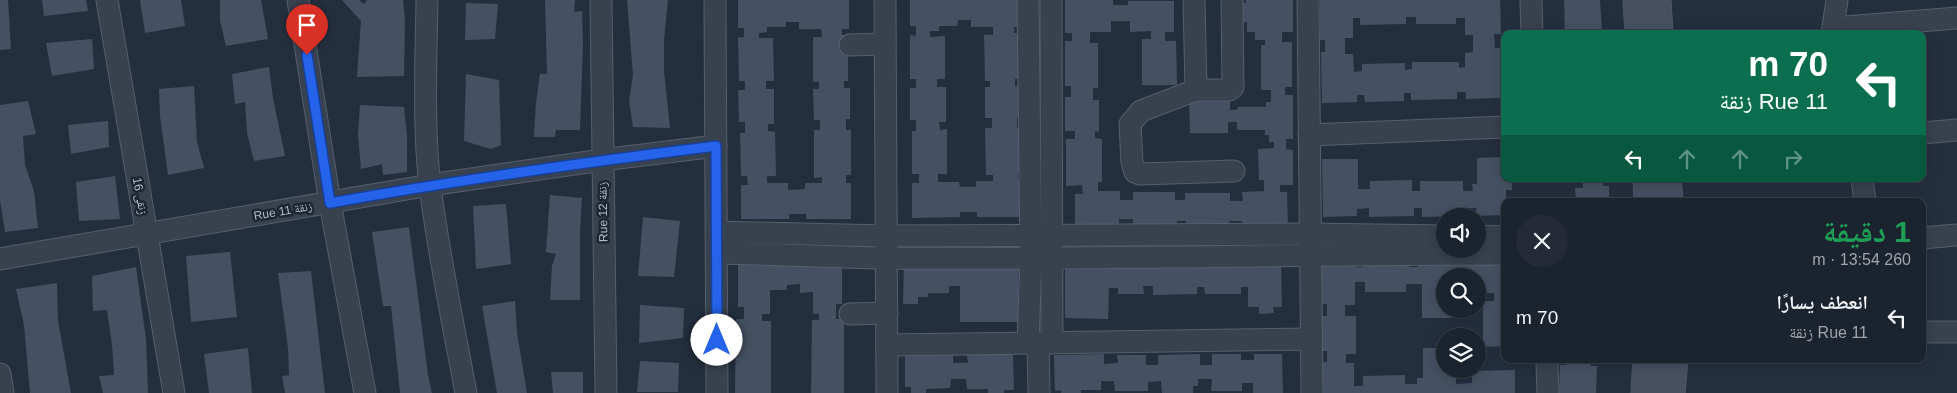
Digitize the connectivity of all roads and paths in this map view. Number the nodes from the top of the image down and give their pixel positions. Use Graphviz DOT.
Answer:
graph roads {
  1 [pos="107,0"];
  2 [pos="298,0"];
  3 [pos="427,0"];
  4 [pos="600,0"];
  5 [pos="715,0"];
  6 [pos="885,0"];
  7 [pos="1028,0"];
  8 [pos="1051,0"];
  9 [pos="1194,0"];
  10 [pos="1232,0"];
  11 [pos="1308,0"];
  12 [pos="1531,0"];
  13 [pos="1637,0"];
  14 [pos="1657,0"];
  15 [pos="1838,0"];
  16 [pos="1957,18"];
  17 [pos="1532,30"];
  18 [pos="1639,30"];
  19 [pos="1659,30"];
  20 [pos="1833,30"];
  21 [pos="1843,30"];
  22 [pos="885,44"];
  23 [pos="850,45"];
  24 [pos="1196,90"];
  25 [pos="1501,127"];
  26 [pos="1957,130"];
  27 [pos="1926,133"];
  28 [pos="1309,135"];
  29 [pos="716,146"];
  30 [pos="602,160"];
  31 [pos="1234,171"];
  32 [pos="1647,182"];
  33 [pos="1667,182"];
  34 [pos="1862,182"];
  35 [pos="430,185"];
  36 [pos="1648,198"];
  37 [pos="1669,198"];
  38 [pos="1865,198"];
  39 [pos="330,203"];
  40 [pos="147,234"];
  41 [pos="1957,235"];
  42 [pos="886,236"];
  43 [pos="1486,236"];
  44 [pos="1436,237"];
  45 [pos="1501,237"];
  46 [pos="1926,238"];
  47 [pos="717,242"];
  48 [pos="1310,244"];
  49 [pos="1041,247"];
  50 [pos="1501,254"];
  51 [pos="887,258"];
  52 [pos="0,260"];
  53 [pos="887,313"];
  54 [pos="850,314"];
  55 [pos="1926,332"];
  56 [pos="1957,332"];
  57 [pos="1310,339"];
  58 [pos="1039,343"];
  59 [pos="887,345"];
  60 [pos="1647,363"];
  61 [pos="1674,363"];
  62 [pos="1548,364"];
  63 [pos="0,374"];
  64 [pos="3,393"];
  65 [pos="174,393"];
  66 [pos="365,393"];
  67 [pos="466,393"];
  68 [pos="606,393"];
  69 [pos="716,393"];
  70 [pos="887,393"];
  71 [pos="1040,393"];
  72 [pos="1312,393"];
  73 [pos="1548,393"];
  74 [pos="1645,393"];
  75 [pos="1671,393"];
  1 -- 40 [label="street, زنقى 16"];
  2 -- 39 [label="street"];
  3 -- 35 [label="street"];
  4 -- 30 [label="street, Rue 12 زنقة"];
  5 -- 29 [label="street"];
  6 -- 22 [label="street"];
  7 -- 49 [label="street"];
  8 -- 49 [label="street"];
  9 -- 24 [label="street"];
  10 -- 24 [label="street"];
  11 -- 28 [label="street"];
  12 -- 17 [label="street"];
  13 -- 18 [label="street"];
  14 -- 19 [label="street"];
  15 -- 20 [label="street"];
  16 -- 21 [label="street"];
  22 -- 23 [label="street"];
  22 -- 42 [label="street"];
  24 -- 31 [label="street"];
  25 -- 28 [label="street"];
  26 -- 27 [label="street"];
  28 -- 48 [label="street"];
  29 -- 30 [label="street, Rue 11 زنقة"];
  29 -- 47 [label="street"];
  30 -- 35 [label="street, Rue 11 زنقة"];
  30 -- 68 [label="street, Rue 12 زنقة"];
  32 -- 36 [label="street"];
  33 -- 37 [label="street"];
  34 -- 38 [label="street"];
  35 -- 39 [label="street, Rue 11 زنقة"];
  35 -- 67 [label="street"];
  39 -- 40 [label="street, Rue 11 زنقة"];
  39 -- 66 [label="street"];
  40 -- 52 [label="street, Rue 11 زنقة"];
  40 -- 65 [label="street, زنقى 16"];
  41 -- 46 [label="street"];
  42 -- 47 [label="street"];
  42 -- 49 [label="street"];
  42 -- 51 [label="street"];
  43 -- 45 [label="street"];
  44 -- 48 [label="street"];
  47 -- 51 [label="street"];
  47 -- 69 [label="street"];
  48 -- 49 [label="street"];
  48 -- 50 [label="street"];
  48 -- 57 [label="street"];
  49 -- 51 [label="street"];
  49 -- 58 [label="street"];
  51 -- 53 [label="street"];
  53 -- 54 [label="street"];
  53 -- 59 [label="street"];
  55 -- 56 [label="street"];
  57 -- 58 [label="street"];
  57 -- 72 [label="street"];
  58 -- 59 [label="street"];
  58 -- 71 [label="street"];
  59 -- 70 [label="street"];
  60 -- 74 [label="street"];
  61 -- 75 [label="street"];
  62 -- 73 [label="street"];
  63 -- 64 [label="street"];
}
